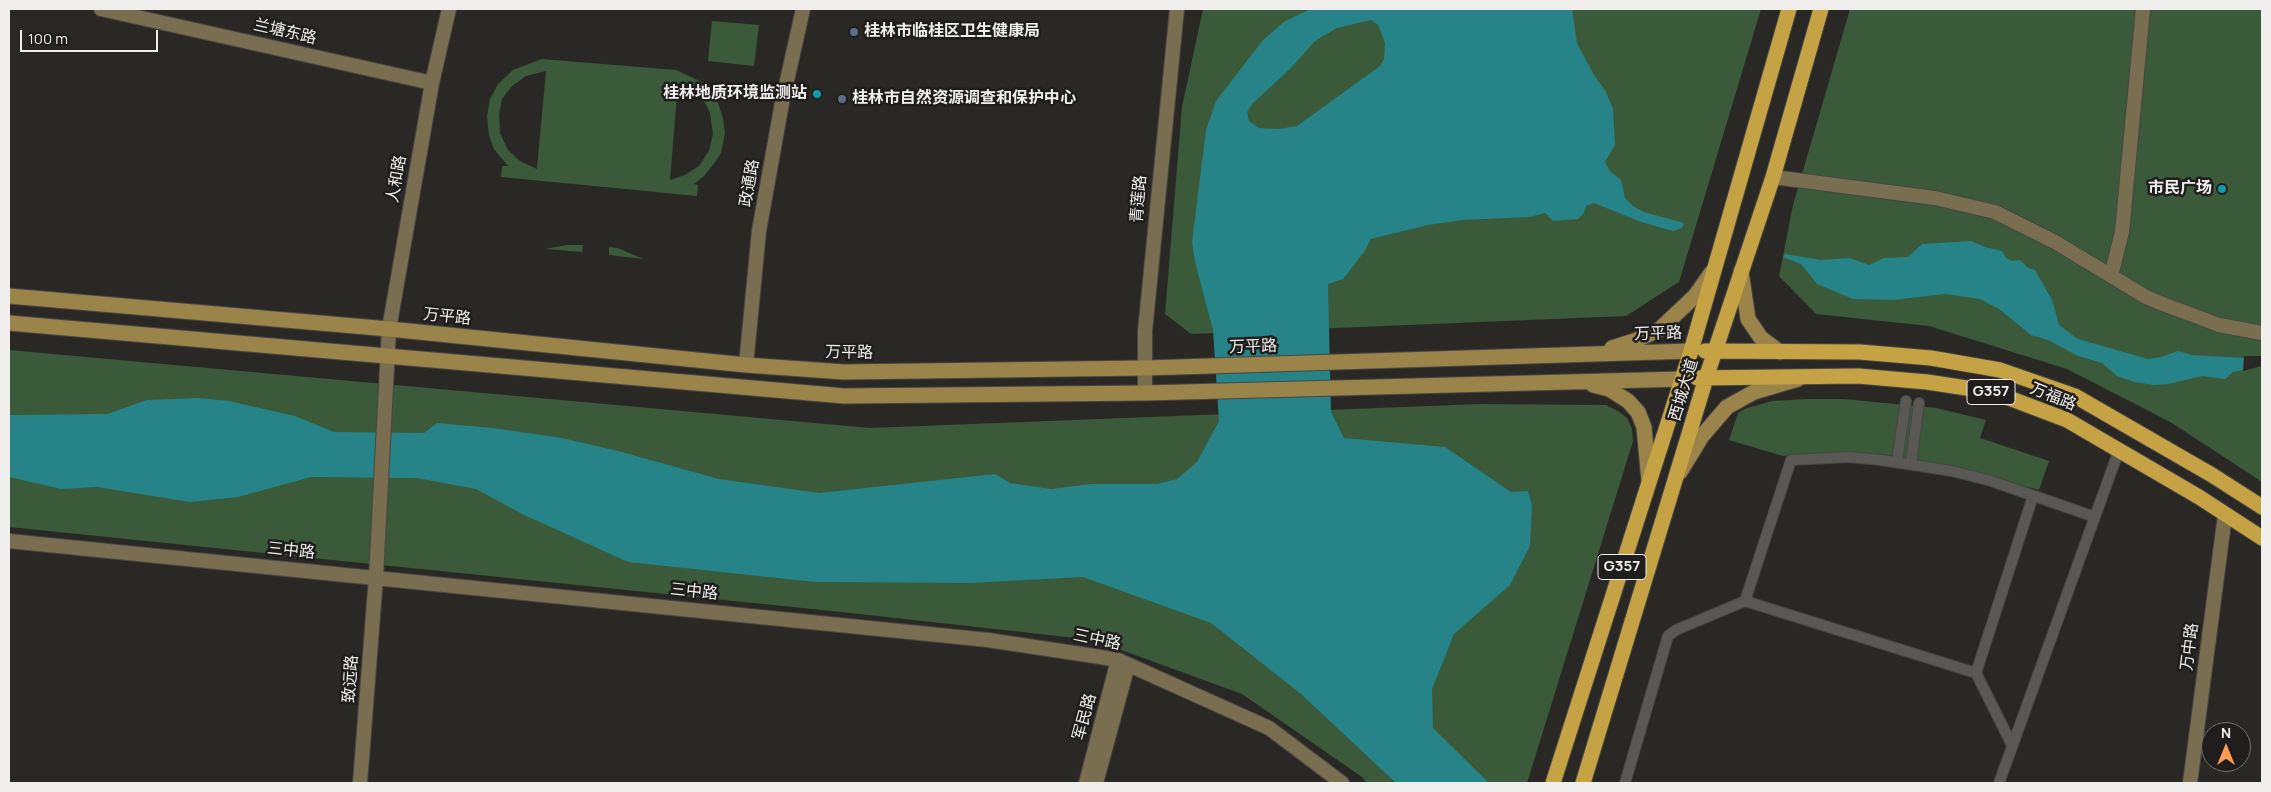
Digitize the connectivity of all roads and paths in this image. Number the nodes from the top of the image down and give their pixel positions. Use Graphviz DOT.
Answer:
graph roads {
  1 [pos="101,9"];
  2 [pos="449,9"];
  3 [pos="803,9"];
  4 [pos="1177,9"];
  5 [pos="1789,9"];
  6 [pos="1821,9"];
  7 [pos="2143,9"];
  8 [pos="432,83"];
  9 [pos="1774,173"];
  10 [pos="1716,267"];
  11 [pos="1742,271"];
  12 [pos="2112,274"];
  13 [pos="9,296"];
  14 [pos="9,323"];
  15 [pos="2262,327"];
  16 [pos="389,329"];
  17 [pos="2262,332"];
  18 [pos="1691,351"];
  19 [pos="1715,352"];
  20 [pos="1780,352"];
  21 [pos="1589,354"];
  22 [pos="386,357"];
  23 [pos="746,365"];
  24 [pos="1145,368"];
  25 [pos="1806,377"];
  26 [pos="1706,378"];
  27 [pos="1683,379"];
  28 [pos="1577,382"];
  29 [pos="1145,393"];
  30 [pos="1906,401"];
  31 [pos="1919,403"];
  32 [pos="2119,450"];
  33 [pos="1897,462"];
  34 [pos="1911,464"];
  35 [pos="1675,482"];
  36 [pos="1649,484"];
  37 [pos="2033,496"];
  38 [pos="2262,507"];
  39 [pos="2225,515"];
  40 [pos="2094,517"];
  41 [pos="2262,538"];
  42 [pos="9,541"];
  43 [pos="376,577"];
  44 [pos="1745,601"];
  45 [pos="1123,662"];
  46 [pos="1976,673"];
  47 [pos="2012,745"];
  48 [pos="360,783"];
  49 [pos="1086,783"];
  50 [pos="1095,783"];
  51 [pos="1342,783"];
  52 [pos="1553,783"];
  53 [pos="1583,783"];
  54 [pos="1625,783"];
  55 [pos="1999,783"];
  56 [pos="2190,783"];
  1 -- 8 [label="street, 兰塘东路"];
  2 -- 8 [label="street, 人和路"];
  3 -- 23 [label="street, 政通路"];
  4 -- 24 [label="street, 青莲路"];
  5 -- 10 [label="highway, 西城大道"];
  6 -- 9 [label="highway, 西城大道"];
  7 -- 12 [label="street"];
  8 -- 16 [label="street, 人和路"];
  9 -- 11 [label="highway, 西城大道"];
  9 -- 12 [label="street"];
  10 -- 18 [label="highway, 西城大道"];
  10 -- 21 [label="main road"];
  11 -- 19 [label="highway, 西城大道"];
  11 -- 20 [label="main road"];
  12 -- 15 [label="street"];
  12 -- 17 [label="street"];
  13 -- 16 [label="main road, 万平路"];
  14 -- 22 [label="main road"];
  16 -- 22 [label="street, 人和路"];
  16 -- 23 [label="main road, 万平路"];
  18 -- 19 [label="highway, 万福路 / G357"];
  18 -- 21 [label="main road, 万平路"];
  18 -- 27 [label="highway, 西城大道 / G357"];
  19 -- 20 [label="highway, 万福路 / G357"];
  19 -- 26 [label="highway, 西城大道 / G357"];
  20 -- 38 [label="highway, 万福路 / G357"];
  21 -- 24 [label="main road, 万平路"];
  22 -- 29 [label="main road"];
  22 -- 43 [label="street, 致远路"];
  23 -- 24 [label="main road, 万平路"];
  24 -- 29 [label="street, 青莲路"];
  25 -- 26 [label="highway, 万福路 / G357"];
  25 -- 32 [label="highway, 万福路 / G357"];
  25 -- 35 [label="main road"];
  26 -- 27 [label="highway, 万福路 / G357"];
  26 -- 35 [label="highway, 西城大道 / G357"];
  27 -- 28 [label="main road"];
  27 -- 36 [label="highway, 西城大道 / G357"];
  28 -- 29 [label="main road"];
  28 -- 36 [label="main road"];
  30 -- 33 [label="street"];
  31 -- 34 [label="street"];
  32 -- 39 [label="highway, 万福路 / G357"];
  32 -- 40 [label="street"];
  33 -- 34 [label="street"];
  33 -- 44 [label="street"];
  34 -- 37 [label="street"];
  35 -- 53 [label="highway, 西城大道 / G357"];
  36 -- 52 [label="highway, 西城大道 / G357"];
  37 -- 40 [label="street"];
  37 -- 46 [label="street"];
  39 -- 41 [label="highway, 万福路 / G357"];
  39 -- 56 [label="street, 万中路"];
  40 -- 47 [label="street"];
  42 -- 43 [label="street, 三中路"];
  43 -- 45 [label="street, 三中路"];
  43 -- 48 [label="street, 致远路"];
  44 -- 46 [label="street"];
  44 -- 54 [label="street"];
  45 -- 49 [label="street, 军民路"];
  45 -- 50 [label="street, 军民路"];
  45 -- 51 [label="street, 三中路"];
  46 -- 47 [label="street"];
  47 -- 55 [label="street"];
}
